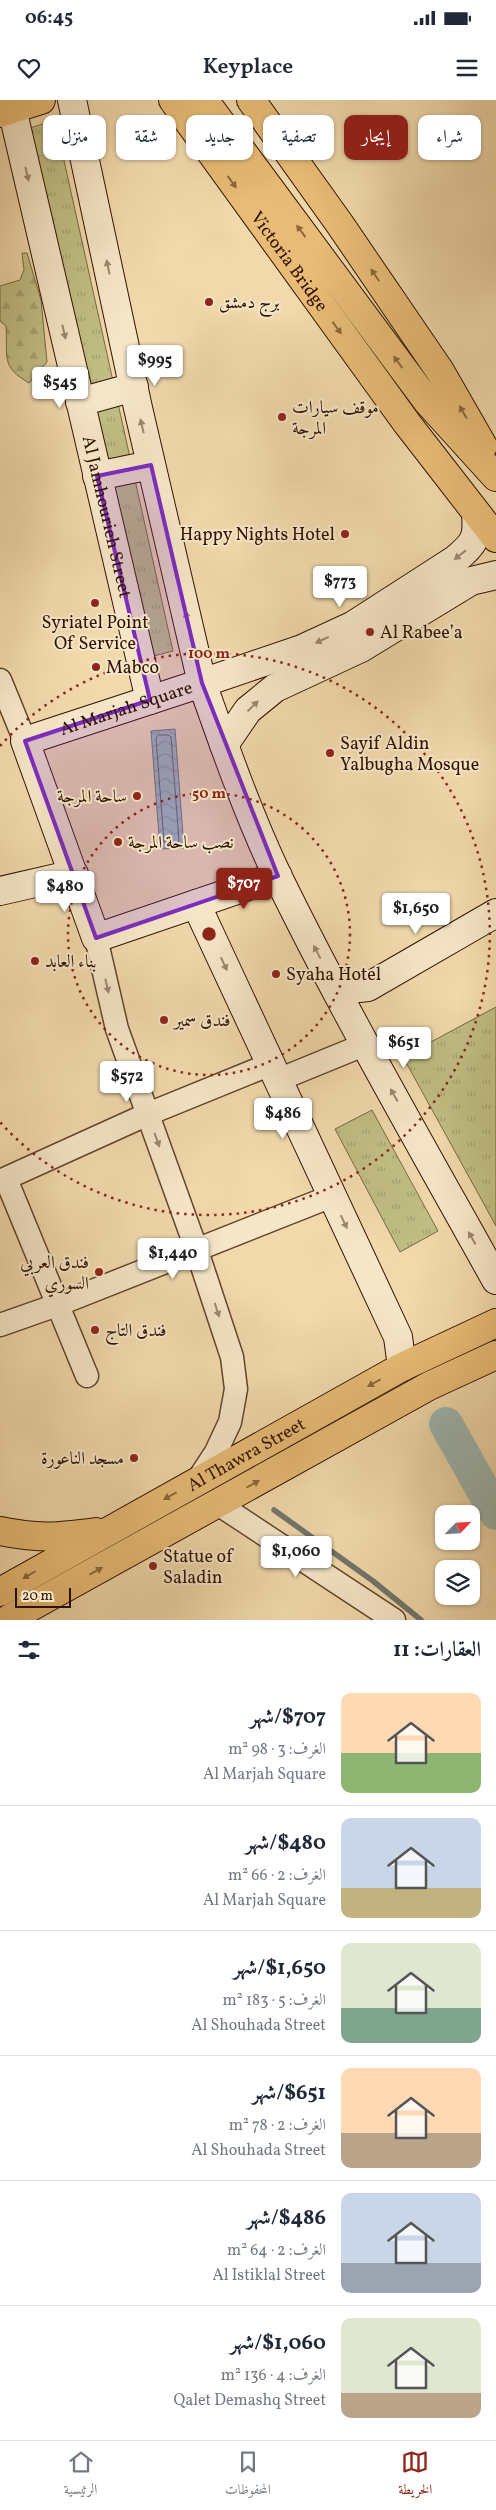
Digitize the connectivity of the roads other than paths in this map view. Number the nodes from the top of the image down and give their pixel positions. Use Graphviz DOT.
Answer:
graph roads {
  1 [pos="41,100"];
  2 [pos="72,100"];
  3 [pos="172,100"];
  4 [pos="204,100"];
  5 [pos="251,100"];
  6 [pos="8,108"];
  7 [pos="134,388"];
  8 [pos="80,402"];
  9 [pos="151,464"];
  10 [pos="496,469"];
  11 [pos="97,476"];
  12 [pos="496,477"];
  13 [pos="476,513"];
  14 [pos="496,538"];
  15 [pos="496,575"];
  16 [pos="0,680"];
  17 [pos="202,682"];
  18 [pos="150,700"];
  19 [pos="5,705"];
  20 [pos="25,741"];
  21 [pos="224,745"];
  22 [pos="74,874"];
  23 [pos="278,876"];
  24 [pos="0,891"];
  25 [pos="196,904"];
  26 [pos="496,913"];
  27 [pos="496,932"];
  28 [pos="96,938"];
  29 [pos="333,981"];
  30 [pos="362,1036"];
  31 [pos="274,1072"];
  32 [pos="148,1114"];
  33 [pos="3,1180"];
  34 [pos="332,1196"];
  35 [pos="197,1251"];
  36 [pos="496,1280"];
  37 [pos="496,1304"];
  38 [pos="58,1305"];
  39 [pos="496,1323"];
  40 [pos="0,1324"];
  41 [pos="496,1355"];
  42 [pos="412,1362"];
  43 [pos="496,1375"];
  44 [pos="86,1376"];
  45 [pos="430,1386"];
  46 [pos="197,1481"];
  47 [pos="218,1504"];
  48 [pos="110,1530"];
  49 [pos="0,1531"];
  50 [pos="0,1592"];
  51 [pos="7,1620"];
  52 [pos="394,1620"];
  1 -- 6 [label="main road"];
  7 -- 2 [label="main road, one-way"];
  3 -- 13 [label="main road, Victoria Bridge, one-way"];
  12 -- 4 [label="main road, Victoria Bridge, one-way"];
  10 -- 5 [label="main road, one-way"];
  6 -- 8 [label="main road, Al Jamhourieh Street, one-way"];
  7 -- 8 [label="main road"];
  9 -- 7 [label="main road, one-way"];
  8 -- 11 [label="main road, Al Jamhourieh Street"];
  9 -- 11 [label="main road"];
  17 -- 9 [label="main road, one-way"];
  11 -- 18 [label="main road, Al Jamhourieh Street"];
  13 -- 14 [label="main road, Victoria Bridge"];
  13 -- 17 [label="main road, one-way"];
  21 -- 15 [label="main road, one-way"];
  16 -- 19 [label="street"];
  17 -- 18 [label="main road, Al Marjah Square"];
  17 -- 21 [label="main road, Al Marjah Square"];
  18 -- 20 [label="main road, Al Marjah Square"];
  19 -- 20 [label="street"];
  20 -- 22 [label="main road"];
  21 -- 23 [label="main road, Al Marjah Square"];
  22 -- 24 [label="main road"];
  22 -- 28 [label="main road"];
  23 -- 25 [label="main road"];
  29 -- 23 [label="main road, Al Marjah Square, one-way"];
  25 -- 28 [label="main road"];
  25 -- 31 [label="main road, one-way"];
  26 -- 29 [label="main road"];
  27 -- 30 [label="main road"];
  28 -- 32 [label="street, one-way"];
  29 -- 30 [label="main road, Al Marjah Square"];
  30 -- 31 [label="street"];
  36 -- 30 [label="main road, Al Marjah Square, one-way"];
  31 -- 32 [label="street"];
  31 -- 34 [label="main road"];
  32 -- 33 [label="street"];
  32 -- 35 [label="street, one-way"];
  33 -- 38 [label="street"];
  34 -- 35 [label="street"];
  34 -- 42 [label="main road, one-way"];
  35 -- 38 [label="street"];
  35 -- 46 [label="street, one-way"];
  37 -- 42 [label="main road"];
  38 -- 40 [label="street"];
  38 -- 44 [label="street"];
  39 -- 42 [label="main road, Al Thawra Street"];
  41 -- 45 [label="main road, Al Thawra Street"];
  42 -- 46 [label="main road, Al Thawra Street, one-way"];
  43 -- 45 [label="main road"];
  47 -- 45 [label="main road, Al Thawra Street, one-way"];
  46 -- 48 [label="main road, Al Thawra Street, one-way"];
  51 -- 47 [label="main road, Al Thawra Street, one-way"];
  47 -- 52 [label="street"];
  48 -- 49 [label="main road"];
  48 -- 50 [label="main road, Al Thawra Street, one-way"];
}
